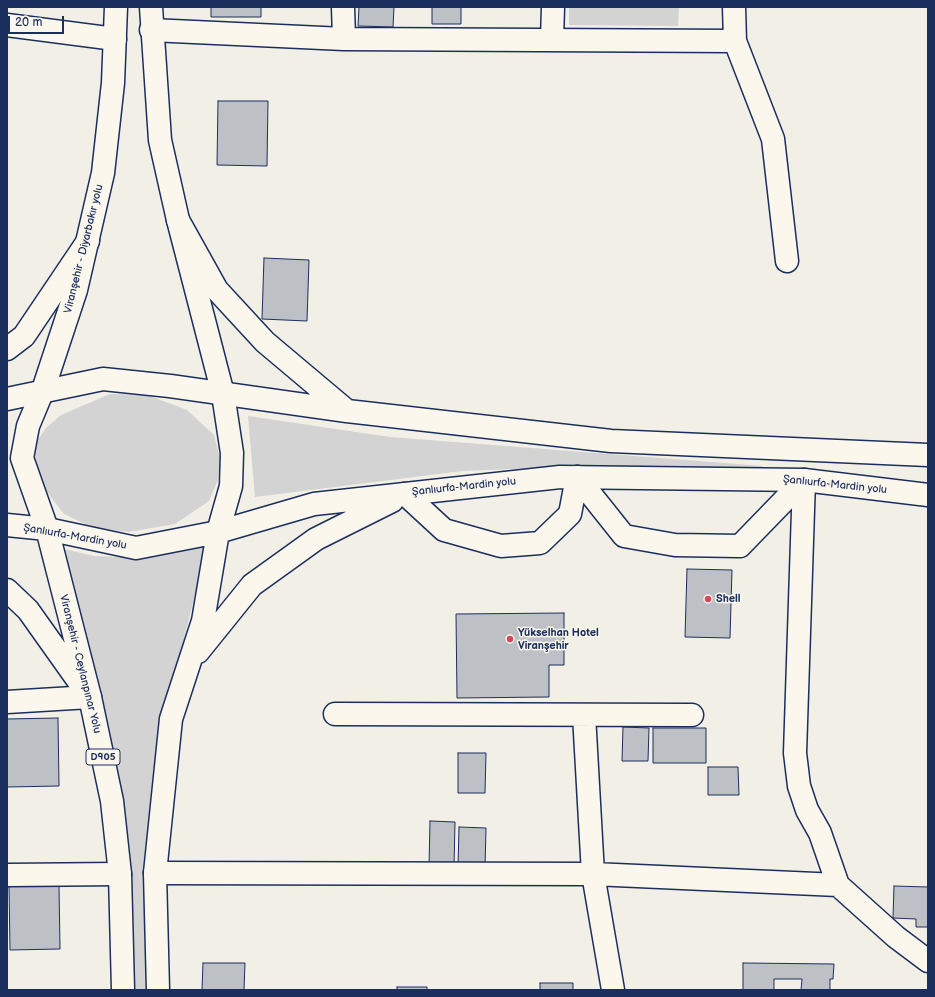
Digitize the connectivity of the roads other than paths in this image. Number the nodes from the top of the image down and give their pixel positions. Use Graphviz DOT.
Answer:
graph roads {
  1 [pos="116,7"];
  2 [pos="151,7"];
  3 [pos="343,7"];
  4 [pos="553,7"];
  5 [pos="734,7"];
  6 [pos="7,25"];
  7 [pos="151,30"];
  8 [pos="115,38"];
  9 [pos="344,39"];
  10 [pos="552,40"];
  11 [pos="735,41"];
  12 [pos="178,220"];
  13 [pos="88,241"];
  14 [pos="787,261"];
  15 [pos="7,349"];
  16 [pos="43,390"];
  17 [pos="223,394"];
  18 [pos="7,399"];
  19 [pos="347,411"];
  20 [pos="928,456"];
  21 [pos="577,477"];
  22 [pos="804,480"];
  23 [pos="405,494"];
  24 [pos="928,495"];
  25 [pos="7,525"];
  26 [pos="47,529"];
  27 [pos="218,532"];
  28 [pos="7,590"];
  29 [pos="190,662"];
  30 [pos="90,697"];
  31 [pos="7,702"];
  32 [pos="335,714"];
  33 [pos="692,714"];
  34 [pos="584,715"];
  35 [pos="155,873"];
  36 [pos="120,874"];
  37 [pos="593,874"];
  38 [pos="7,875"];
  39 [pos="838,885"];
  40 [pos="928,961"];
  41 [pos="123,990"];
  42 [pos="158,990"];
  43 [pos="613,990"];
  1 -- 8 [label="main road, Viranşehir - Diyarbakır yolu"];
  2 -- 7 [label="main road"];
  3 -- 9 [label="main road"];
  4 -- 10 [label="main road"];
  5 -- 11 [label="main road"];
  6 -- 8 [label="main road"];
  7 -- 9 [label="main road"];
  7 -- 12 [label="main road"];
  8 -- 13 [label="main road, Viranşehir - Diyarbakır yolu"];
  9 -- 10 [label="main road"];
  10 -- 11 [label="main road"];
  11 -- 14 [label="main road"];
  12 -- 17 [label="main road"];
  12 -- 19 [label="main road"];
  13 -- 15 [label="main road"];
  13 -- 16 [label="main road, Viranşehir - Diyarbakır yolu"];
  16 -- 17 [label="main road"];
  16 -- 18 [label="main road"];
  16 -- 26 [label="main road, Viranşehir - Diyarbakır yolu"];
  17 -- 19 [label="main road"];
  17 -- 27 [label="main road"];
  19 -- 20 [label="main road"];
  21 -- 22 [label="main road, Şanlıurfa-Mardin yolu"];
  21 -- 22 [label="main road"];
  21 -- 23 [label="main road, Şanlıurfa-Mardin yolu"];
  21 -- 23 [label="main road"];
  22 -- 24 [label="main road, Şanlıurfa-Mardin yolu"];
  22 -- 39 [label="main road"];
  23 -- 27 [label="main road, Şanlıurfa-Mardin yolu"];
  23 -- 29 [label="main road"];
  25 -- 26 [label="main road, Şanlıurfa-Mardin yolu"];
  26 -- 27 [label="main road, Şanlıurfa-Mardin yolu"];
  26 -- 30 [label="main road, Viranşehir - Ceylanpınar Yolu / D905"];
  27 -- 29 [label="main road"];
  28 -- 30 [label="main road"];
  29 -- 35 [label="main road"];
  30 -- 31 [label="main road"];
  30 -- 36 [label="main road, Viranşehir - Ceylanpınar Yolu / D905"];
  32 -- 34 [label="main road"];
  33 -- 34 [label="main road"];
  34 -- 37 [label="main road"];
  35 -- 37 [label="main road"];
  35 -- 42 [label="main road"];
  36 -- 38 [label="main road"];
  36 -- 41 [label="main road, Viranşehir - Ceylanpınar Yolu / D905"];
  37 -- 39 [label="main road"];
  37 -- 43 [label="main road"];
  39 -- 40 [label="main road"];
}
